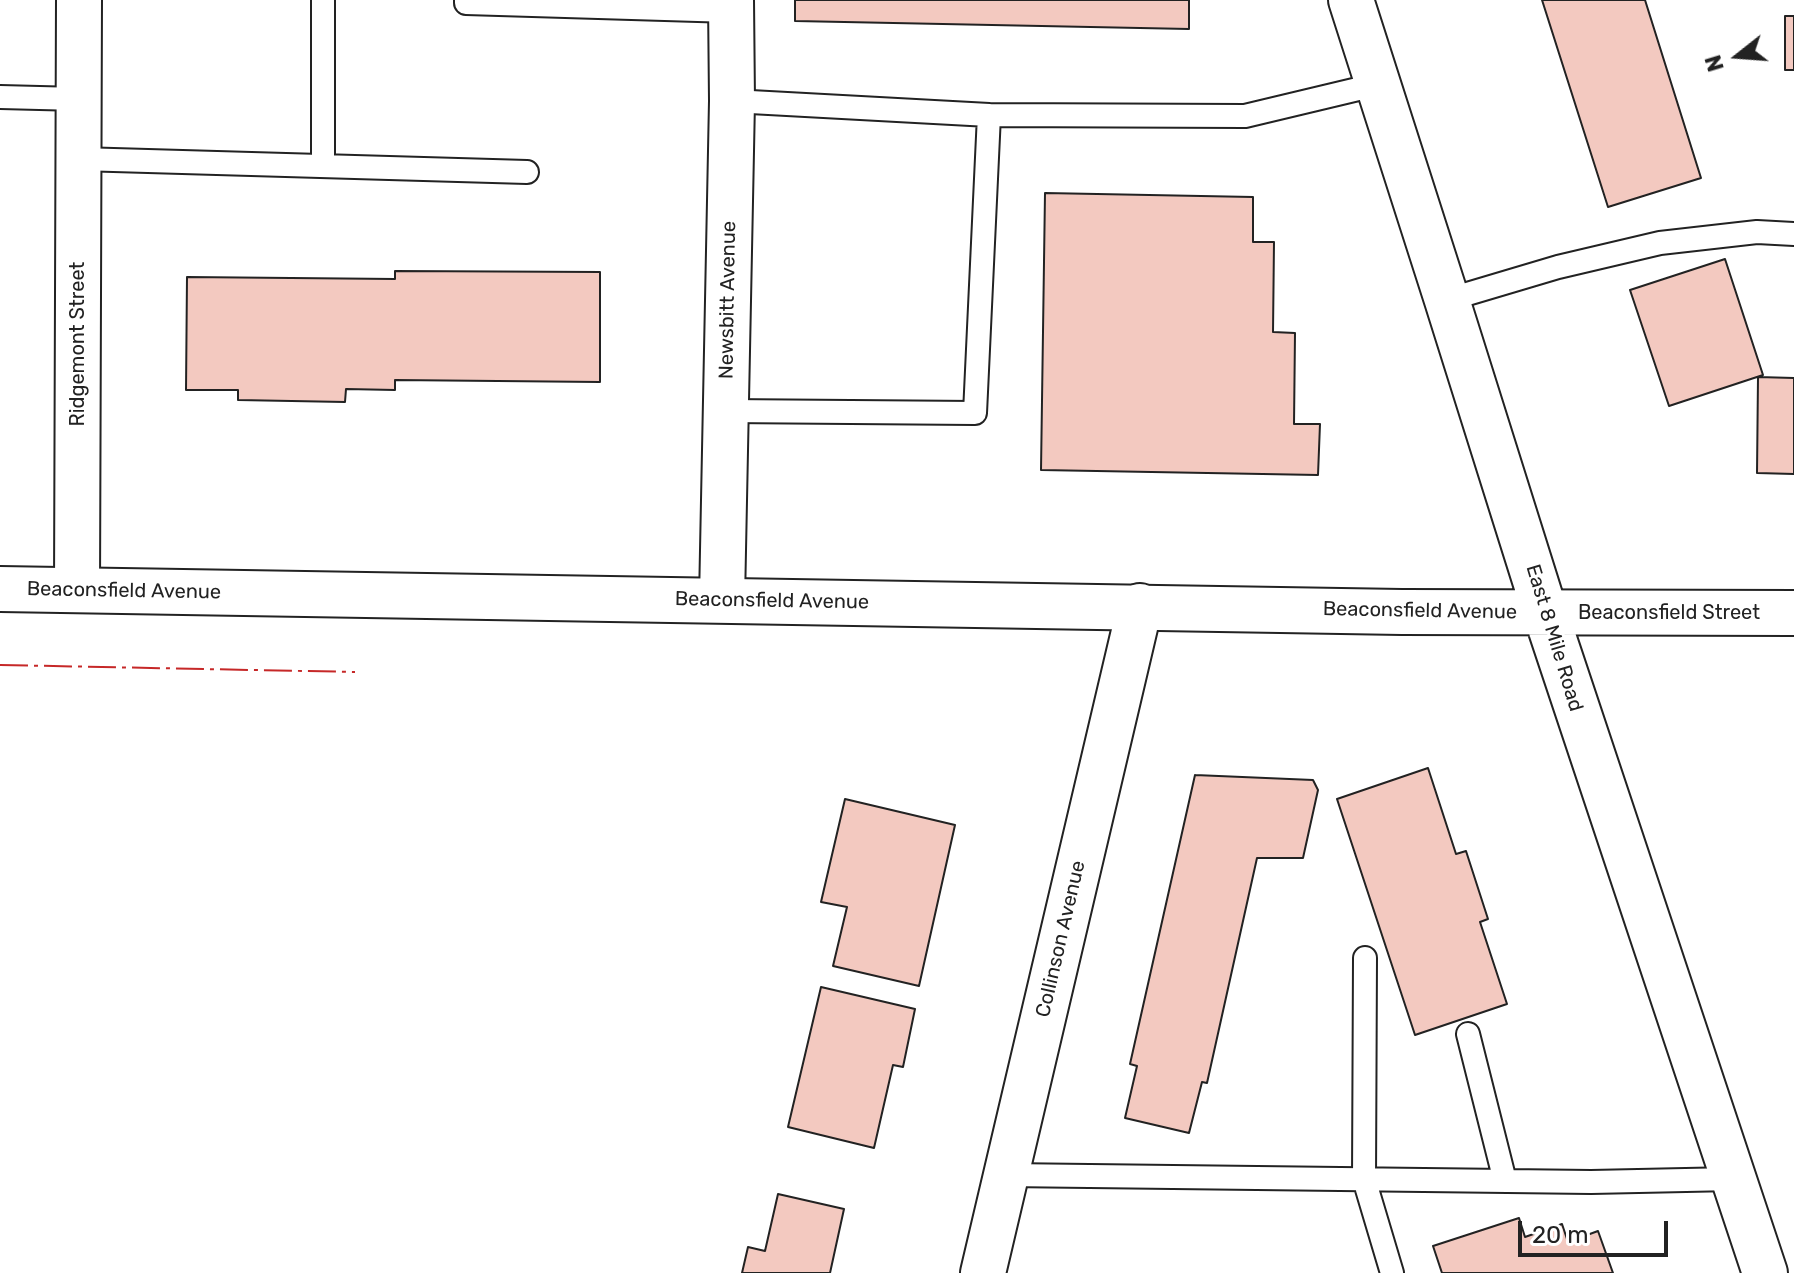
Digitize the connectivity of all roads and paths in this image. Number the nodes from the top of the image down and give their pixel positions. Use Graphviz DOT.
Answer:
graph roads {
  1 [pos="79,0"];
  2 [pos="323,0"];
  3 [pos="466,0"];
  4 [pos="1351,0"];
  5 [pos="731,6"];
  6 [pos="1379,84"];
  7 [pos="0,97"];
  8 [pos="79,99"];
  9 [pos="732,101"];
  10 [pos="989,115"];
  11 [pos="79,159"];
  12 [pos="323,166"];
  13 [pos="527,172"];
  14 [pos="1794,234"];
  15 [pos="1447,300"];
  16 [pos="726,411"];
  17 [pos="0,589"];
  18 [pos="77,590"];
  19 [pos="722,600"];
  20 [pos="1140,606"];
  21 [pos="1545,612"];
  22 [pos="1794,613"];
  23 [pos="1365,958"];
  24 [pos="1468,1034"];
  25 [pos="1006,1175"];
  26 [pos="1364,1179"];
  27 [pos="1733,1179"];
  28 [pos="1505,1181"];
  29 [pos="983,1273"];
  30 [pos="1392,1273"];
  31 [pos="1765,1273"];
  1 -- 8 [label="street, Ridgemont Street"];
  2 -- 12 [label="lane"];
  3 -- 5 [label="lane"];
  4 -- 6 [label="street, East 8 Mile Road"];
  5 -- 9 [label="street, Newsbitt Avenue"];
  6 -- 10 [label="lane"];
  6 -- 15 [label="street, East 8 Mile Road"];
  7 -- 8 [label="lane"];
  8 -- 11 [label="street, Ridgemont Street"];
  9 -- 10 [label="lane"];
  9 -- 16 [label="street, Newsbitt Avenue"];
  10 -- 16 [label="lane"];
  11 -- 12 [label="lane"];
  11 -- 18 [label="street, Ridgemont Street"];
  12 -- 13 [label="lane"];
  14 -- 15 [label="lane"];
  15 -- 21 [label="street, East 8 Mile Road"];
  16 -- 19 [label="street, Newsbitt Avenue"];
  17 -- 18 [label="street, Beaconsfield Avenue"];
  18 -- 19 [label="street, Beaconsfield Avenue"];
  19 -- 20 [label="street, Beaconsfield Avenue"];
  20 -- 21 [label="street, Beaconsfield Avenue"];
  20 -- 25 [label="street, Collinson Avenue"];
  21 -- 22 [label="street, Beaconsfield Street"];
  21 -- 27 [label="street, East 8 Mile Road"];
  23 -- 26 [label="lane"];
  24 -- 28 [label="lane"];
  25 -- 26 [label="lane"];
  25 -- 29 [label="street, Collinson Avenue"];
  26 -- 28 [label="lane"];
  26 -- 30 [label="lane"];
  27 -- 28 [label="lane"];
  27 -- 31 [label="street, East 8 Mile Road"];
}
